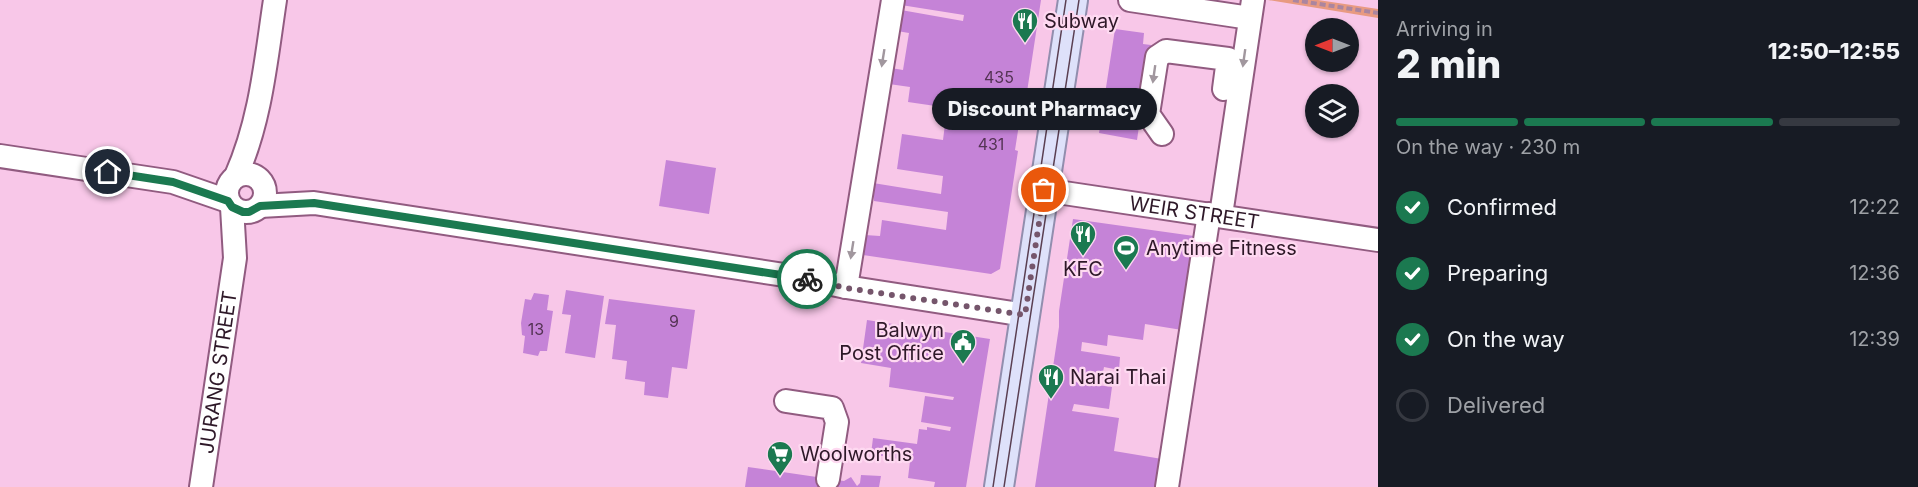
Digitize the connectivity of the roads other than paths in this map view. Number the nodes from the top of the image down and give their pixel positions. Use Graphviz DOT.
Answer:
graph roads {
  1 [pos="275,0"];
  2 [pos="892,0"];
  3 [pos="1073,0"];
  4 [pos="1130,0"];
  5 [pos="1252,9"];
  6 [pos="1224,89"];
  7 [pos="258,113"];
  8 [pos="1162,134"];
  9 [pos="0,156"];
  10 [pos="261,180"];
  11 [pos="1044,190"];
  12 [pos="232,191"];
  13 [pos="314,203"];
  14 [pos="258,208"];
  15 [pos="1215,214"];
  16 [pos="1378,240"];
  17 [pos="235,258"];
  18 [pos="846,288"];
  19 [pos="1025,315"];
  20 [pos="786,401"];
  21 [pos="828,479"];
  22 [pos="201,487"];
  23 [pos="999,487"];
  24 [pos="1167,487"];
  1 -- 7 [label="street, JURANG STREET"];
  2 -- 18 [label="street, one-way"];
  3 -- 11 [label="main road"];
  4 -- 5 [label="street"];
  5 -- 15 [label="street, one-way"];
  6 -- 8 [label="street, one-way"];
  7 -- 10 [label="street, JURANG STREET"];
  7 -- 12 [label="street, JURANG STREET"];
  9 -- 12 [label="street"];
  10 -- 12 [label="street"];
  10 -- 13 [label="street"];
  10 -- 14 [label="street"];
  11 -- 15 [label="street, WEIR STREET"];
  11 -- 19 [label="main road"];
  12 -- 14 [label="street"];
  12 -- 17 [label="street, JURANG STREET"];
  13 -- 14 [label="street"];
  13 -- 18 [label="street"];
  14 -- 17 [label="street, JURANG STREET"];
  15 -- 16 [label="street, WEIR STREET"];
  15 -- 24 [label="street"];
  17 -- 22 [label="street, JURANG STREET"];
  18 -- 19 [label="street"];
  19 -- 23 [label="main road"];
  20 -- 21 [label="street"];
}
